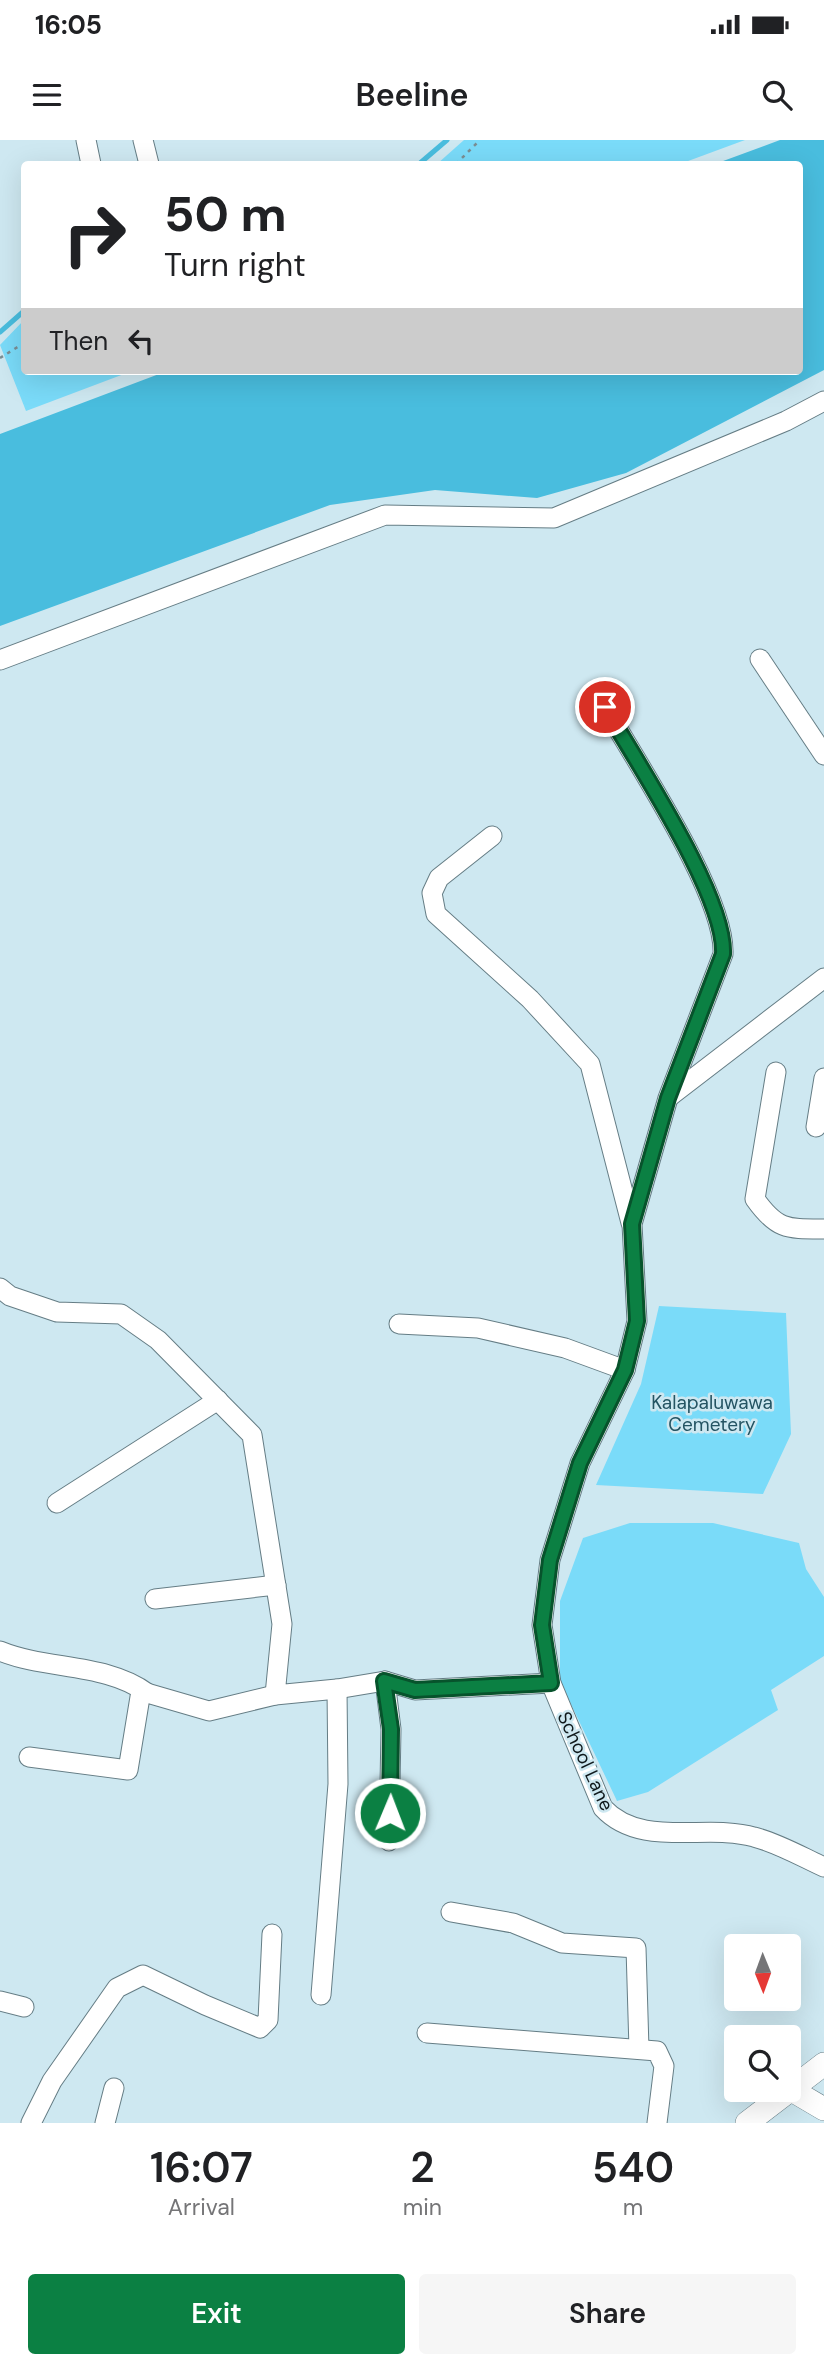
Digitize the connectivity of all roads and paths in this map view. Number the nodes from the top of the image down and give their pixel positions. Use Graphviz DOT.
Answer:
graph roads {
  1 [pos="86,140"];
  2 [pos="143,140"];
  3 [pos="480,140"];
  4 [pos="90,161"];
  5 [pos="148,161"];
  6 [pos="459,161"];
  7 [pos="21,345"];
  8 [pos="0,358"];
  9 [pos="824,401"];
  10 [pos="760,659"];
  11 [pos="0,660"];
  12 [pos="605,707"];
  13 [pos="824,755"];
  14 [pos="492,836"];
  15 [pos="824,978"];
  16 [pos="776,1072"];
  17 [pos="824,1078"];
  18 [pos="668,1098"];
  19 [pos="816,1127"];
  20 [pos="632,1224"];
  21 [pos="824,1229"];
  22 [pos="0,1287"];
  23 [pos="399,1324"];
  24 [pos="625,1370"];
  25 [pos="218,1400"];
  26 [pos="57,1503"];
  27 [pos="276,1586"];
  28 [pos="155,1599"];
  29 [pos="0,1651"];
  30 [pos="384,1681"];
  31 [pos="551,1683"];
  32 [pos="337,1689"];
  33 [pos="147,1693"];
  34 [pos="275,1695"];
  35 [pos="29,1757"];
  36 [pos="389,1841"];
  37 [pos="824,1867"];
  38 [pos="451,1912"];
  39 [pos="272,1934"];
  40 [pos="321,1995"];
  41 [pos="0,2001"];
  42 [pos="24,2007"];
  43 [pos="427,2034"];
  44 [pos="639,2049"];
  45 [pos="824,2064"];
  46 [pos="801,2081"];
  47 [pos="114,2088"];
  48 [pos="801,2095"];
  49 [pos="774,2102"];
  50 [pos="824,2109"];
  51 [pos="31,2123"];
  52 [pos="105,2123"];
  53 [pos="657,2123"];
  54 [pos="747,2123"];
  1 -- 4 [label="street"];
  2 -- 5 [label="street"];
  3 -- 6 [label="path"];
  7 -- 8 [label="path"];
  9 -- 11 [label="street"];
  10 -- 13 [label="street"];
  12 -- 18 [label="street, School Lane"];
  14 -- 20 [label="street"];
  15 -- 18 [label="street"];
  16 -- 21 [label="street"];
  17 -- 19 [label="street"];
  18 -- 20 [label="street, School Lane"];
  20 -- 24 [label="street, School Lane"];
  22 -- 25 [label="street"];
  23 -- 24 [label="street"];
  24 -- 31 [label="street, School Lane"];
  25 -- 26 [label="street"];
  25 -- 27 [label="street"];
  27 -- 28 [label="street"];
  27 -- 34 [label="street"];
  29 -- 33 [label="street"];
  30 -- 31 [label="street"];
  30 -- 32 [label="street"];
  30 -- 36 [label="street"];
  31 -- 37 [label="street, School Lane"];
  32 -- 34 [label="street"];
  32 -- 40 [label="street"];
  33 -- 34 [label="street"];
  33 -- 35 [label="street"];
  38 -- 44 [label="street"];
  39 -- 51 [label="street"];
  41 -- 42 [label="street"];
  43 -- 44 [label="street"];
  44 -- 53 [label="street"];
  45 -- 46 [label="street"];
  47 -- 52 [label="street"];
  48 -- 50 [label="street"];
  49 -- 54 [label="street"];
}
